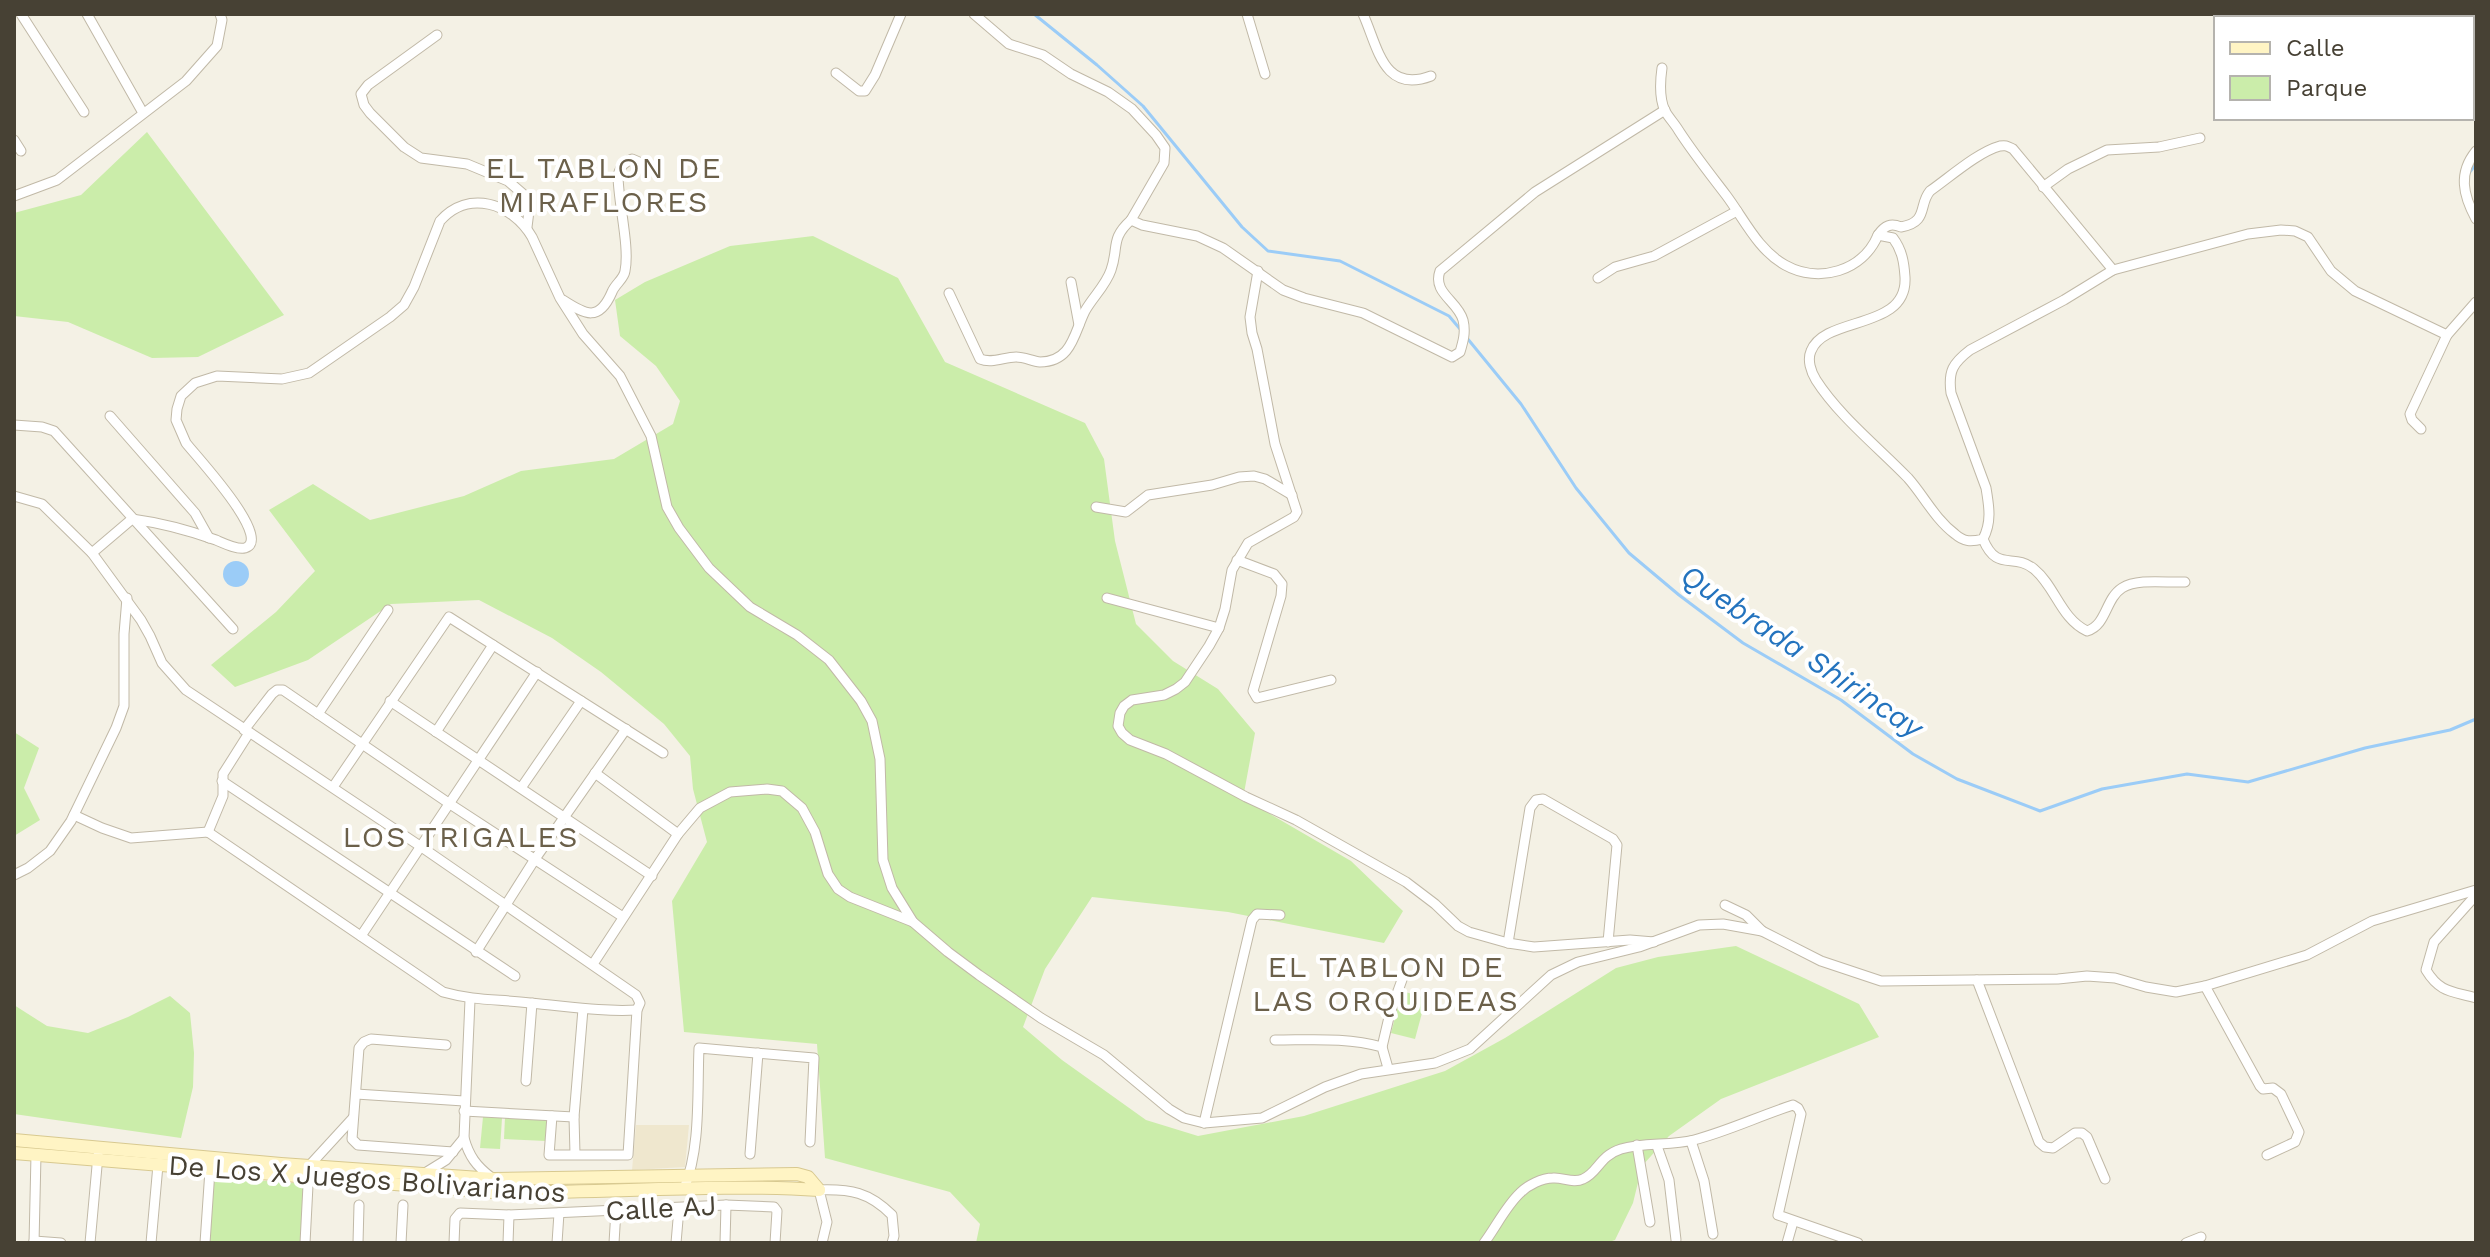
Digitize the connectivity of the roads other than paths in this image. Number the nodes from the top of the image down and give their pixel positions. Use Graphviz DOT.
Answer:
graph roads {
  1 [pos="21,14"];
  2 [pos="87,14"];
  3 [pos="220,14"];
  4 [pos="901,14"];
  5 [pos="974,14"];
  6 [pos="1247,14"];
  7 [pos="1363,14"];
  8 [pos="437,35"];
  9 [pos="1662,68"];
  10 [pos="836,73"];
  11 [pos="1265,74"];
  12 [pos="1431,76"];
  13 [pos="1665,110"];
  14 [pos="84,112"];
  15 [pos="143,113"];
  16 [pos="2200,138"];
  17 [pos="14,140"];
  18 [pos="21,151"];
  19 [pos="2476,151"];
  20 [pos="646,165"];
  21 [pos="2043,187"];
  22 [pos="14,196"];
  23 [pos="1737,211"];
  24 [pos="2476,219"];
  25 [pos="1131,220"];
  26 [pos="527,227"];
  27 [pos="1878,235"];
  28 [pos="2113,270"];
  29 [pos="1258,271"];
  30 [pos="1598,278"];
  31 [pos="1071,282"];
  32 [pos="949,293"];
  33 [pos="560,298"];
  34 [pos="2476,302"];
  35 [pos="1079,325"];
  36 [pos="2447,335"];
  37 [pos="110,416"];
  38 [pos="14,425"];
  39 [pos="2421,429"];
  40 [pos="1292,495"];
  41 [pos="14,496"];
  42 [pos="1096,507"];
  43 [pos="195,513"];
  44 [pos="132,519"];
  45 [pos="182,528"];
  46 [pos="209,538"];
  47 [pos="1983,539"];
  48 [pos="92,553"];
  49 [pos="1237,560"];
  50 [pos="2185,582"];
  51 [pos="127,598"];
  52 [pos="1107,598"];
  53 [pos="388,610"];
  54 [pos="1219,628"];
  55 [pos="233,629"];
  56 [pos="493,645"];
  57 [pos="537,672"];
  58 [pos="1331,680"];
  59 [pos="390,701"];
  60 [pos="581,701"];
  61 [pos="318,714"];
  62 [pos="626,729"];
  63 [pos="246,732"];
  64 [pos="436,732"];
  65 [pos="361,743"];
  66 [pos="663,753"];
  67 [pos="478,759"];
  68 [pos="595,773"];
  69 [pos="222,781"];
  70 [pos="333,787"];
  71 [pos="521,788"];
  72 [pos="450,804"];
  73 [pos="74,815"];
  74 [pos="565,816"];
  75 [pos="208,832"];
  76 [pos="678,834"];
  77 [pos="420,846"];
  78 [pos="535,859"];
  79 [pos="14,875"];
  80 [pos="652,876"];
  81 [pos="2476,892"];
  82 [pos="388,893"];
  83 [pos="507,905"];
  84 [pos="1725,905"];
  85 [pos="1280,915"];
  86 [pos="623,917"];
  87 [pos="913,922"];
  88 [pos="1762,931"];
  89 [pos="361,936"];
  90 [pos="1608,942"];
  91 [pos="1655,942"];
  92 [pos="1508,943"];
  93 [pos="476,952"];
  94 [pos="593,964"];
  95 [pos="515,976"];
  96 [pos="1403,977"];
  97 [pos="1977,980"];
  98 [pos="2205,986"];
  99 [pos="2476,998"];
  100 [pos="470,1000"];
  101 [pos="532,1003"];
  102 [pos="583,1009"];
  103 [pos="637,1010"];
  104 [pos="1275,1040"];
  105 [pos="446,1045"];
  106 [pos="1382,1047"];
  107 [pos="758,1053"];
  108 [pos="1388,1068"];
  109 [pos="526,1081"];
  110 [pos="356,1094"];
  111 [pos="464,1106"];
  112 [pos="552,1116"];
  113 [pos="574,1117"];
  114 [pos="353,1118"];
  115 [pos="1204,1123"];
  116 [pos="464,1138"];
  117 [pos="14,1140"];
  118 [pos="1691,1141"];
  119 [pos="810,1142"];
  120 [pos="1637,1145"];
  121 [pos="1657,1146"];
  122 [pos="453,1152"];
  123 [pos="14,1153"];
  124 [pos="98,1154"];
  125 [pos="575,1154"];
  126 [pos="750,1154"];
  127 [pos="36,1155"];
  128 [pos="2267,1155"];
  129 [pos="158,1165"];
  130 [pos="210,1170"];
  131 [pos="308,1172"];
  132 [pos="689,1176"];
  133 [pos="2105,1179"];
  134 [pos="420,1181"];
  135 [pos="493,1186"];
  136 [pos="684,1189"];
  137 [pos="819,1190"];
  138 [pos="359,1205"];
  139 [pos="403,1205"];
  140 [pos="726,1205"];
  141 [pos="679,1208"];
  142 [pos="616,1210"];
  143 [pos="559,1213"];
  144 [pos="509,1215"];
  145 [pos="1650,1222"];
  146 [pos="1793,1222"];
  147 [pos="1713,1234"];
  148 [pos="2201,1237"];
  149 [pos="1676,1240"];
  150 [pos="34,1242"];
  151 [pos="61,1243"];
  152 [pos="90,1243"];
  153 [pos="151,1243"];
  154 [pos="205,1243"];
  155 [pos="305,1243"];
  156 [pos="358,1243"];
  157 [pos="401,1243"];
  158 [pos="454,1243"];
  159 [pos="508,1243"];
  160 [pos="557,1243"];
  161 [pos="614,1243"];
  162 [pos="676,1243"];
  163 [pos="725,1243"];
  164 [pos="775,1243"];
  165 [pos="822,1243"];
  166 [pos="892,1243"];
  167 [pos="1484,1243"];
  168 [pos="1787,1243"];
  169 [pos="1858,1243"];
  170 [pos="2186,1243"];
  1 -- 14 [label="street"];
  2 -- 15 [label="street"];
  3 -- 15 [label="street"];
  4 -- 10 [label="street"];
  5 -- 25 [label="street"];
  6 -- 11 [label="street"];
  7 -- 12 [label="street"];
  8 -- 26 [label="street"];
  9 -- 13 [label="street"];
  13 -- 23 [label="street"];
  13 -- 29 [label="street"];
  15 -- 22 [label="street"];
  16 -- 21 [label="street"];
  17 -- 18 [label="street"];
  19 -- 24 [label="street"];
  20 -- 33 [label="street"];
  21 -- 27 [label="street"];
  21 -- 28 [label="street"];
  23 -- 27 [label="street"];
  23 -- 30 [label="street"];
  25 -- 29 [label="street"];
  25 -- 35 [label="street"];
  26 -- 33 [label="street"];
  26 -- 46 [label="street"];
  27 -- 47 [label="street"];
  28 -- 36 [label="street"];
  28 -- 47 [label="street"];
  29 -- 40 [label="street"];
  31 -- 35 [label="street"];
  32 -- 35 [label="street"];
  33 -- 87 [label="street"];
  34 -- 36 [label="street"];
  36 -- 39 [label="street"];
  37 -- 43 [label="street"];
  38 -- 44 [label="street"];
  40 -- 42 [label="street"];
  40 -- 49 [label="street"];
  41 -- 48 [label="street"];
  43 -- 45 [label="street"];
  43 -- 46 [label="street"];
  44 -- 45 [label="street"];
  44 -- 48 [label="street"];
  44 -- 55 [label="street"];
  45 -- 46 [label="street"];
  47 -- 50 [label="street"];
  48 -- 51 [label="street"];
  49 -- 54 [label="street"];
  49 -- 58 [label="street"];
  51 -- 63 [label="street"];
  51 -- 73 [label="street"];
  52 -- 54 [label="street"];
  53 -- 61 [label="street"];
  54 -- 92 [label="street"];
  56 -- 57 [label="street"];
  56 -- 59 [label="street"];
  56 -- 64 [label="street"];
  57 -- 60 [label="street"];
  57 -- 67 [label="street"];
  59 -- 64 [label="street"];
  59 -- 65 [label="street"];
  60 -- 62 [label="street"];
  60 -- 71 [label="street"];
  61 -- 63 [label="street"];
  61 -- 65 [label="street"];
  62 -- 66 [label="street"];
  62 -- 68 [label="street"];
  63 -- 69 [label="street"];
  63 -- 70 [label="street"];
  64 -- 67 [label="street"];
  65 -- 70 [label="street"];
  65 -- 72 [label="street"];
  67 -- 71 [label="street"];
  67 -- 72 [label="street"];
  68 -- 74 [label="street"];
  68 -- 76 [label="street"];
  69 -- 75 [label="street"];
  69 -- 82 [label="street"];
  70 -- 77 [label="street"];
  71 -- 74 [label="street"];
  72 -- 77 [label="street"];
  72 -- 78 [label="street"];
  73 -- 75 [label="street"];
  73 -- 79 [label="street"];
  74 -- 78 [label="street"];
  74 -- 80 [label="street"];
  75 -- 89 [label="street"];
  76 -- 80 [label="street"];
  76 -- 87 [label="street"];
  77 -- 82 [label="street"];
  77 -- 83 [label="street"];
  78 -- 83 [label="street"];
  78 -- 86 [label="street"];
  80 -- 86 [label="street"];
  81 -- 98 [label="street"];
  81 -- 99 [label="street"];
  82 -- 89 [label="street"];
  82 -- 93 [label="street"];
  83 -- 93 [label="street"];
  83 -- 94 [label="street"];
  84 -- 88 [label="street"];
  85 -- 115 [label="street"];
  86 -- 94 [label="street"];
  87 -- 115 [label="street"];
  88 -- 91 [label="street"];
  88 -- 97 [label="street"];
  89 -- 100 [label="street"];
  90 -- 91 [label="street"];
  90 -- 92 [label="street"];
  90 -- 92 [label="street"];
  91 -- 108 [label="street"];
  93 -- 95 [label="street"];
  94 -- 103 [label="street"];
  96 -- 106 [label="street"];
  97 -- 98 [label="street"];
  97 -- 133 [label="street"];
  98 -- 128 [label="street"];
  100 -- 101 [label="street"];
  100 -- 111 [label="street"];
  101 -- 102 [label="street"];
  101 -- 109 [label="street"];
  102 -- 103 [label="street"];
  102 -- 113 [label="street"];
  103 -- 125 [label="street"];
  104 -- 106 [label="street"];
  105 -- 110 [label="street"];
  106 -- 108 [label="street"];
  107 -- 119 [label="street"];
  107 -- 126 [label="street"];
  107 -- 132 [label="street"];
  108 -- 115 [label="street"];
  110 -- 111 [label="street"];
  110 -- 114 [label="street"];
  111 -- 112 [label="street"];
  111 -- 116 [label="street"];
  112 -- 113 [label="street"];
  112 -- 125 [label="street"];
  113 -- 125 [label="street"];
  114 -- 122 [label="street"];
  114 -- 131 [label="street"];
  116 -- 122 [label="street"];
  116 -- 135 [label="street"];
  117 -- 124 [label="street, De Los X Juegos Bolivarianos"];
  118 -- 121 [label="street"];
  118 -- 146 [label="street"];
  118 -- 147 [label="street"];
  120 -- 121 [label="street"];
  120 -- 145 [label="street"];
  120 -- 167 [label="street"];
  121 -- 149 [label="street"];
  122 -- 134 [label="street"];
  123 -- 127 [label="street, De Los X Juegos Bolivarianos"];
  124 -- 127 [label="street, De Los X Juegos Bolivarianos"];
  124 -- 129 [label="street, De Los X Juegos Bolivarianos"];
  124 -- 131 [label="street, De Los X Juegos Bolivarianos"];
  124 -- 152 [label="street"];
  127 -- 150 [label="street"];
  129 -- 130 [label="street, De Los X Juegos Bolivarianos"];
  129 -- 153 [label="street"];
  130 -- 131 [label="street, De Los X Juegos Bolivarianos"];
  130 -- 154 [label="street"];
  131 -- 134 [label="street, De Los X Juegos Bolivarianos"];
  131 -- 155 [label="street"];
  132 -- 135 [label="street, De Los X Juegos Bolivarianos"];
  132 -- 136 [label="street"];
  132 -- 137 [label="street, De Los X Juegos Bolivarianos"];
  134 -- 135 [label="street, De Los X Juegos Bolivarianos"];
  135 -- 136 [label="street, De Los X Juegos Bolivarianos"];
  136 -- 137 [label="street, De Los X Juegos Bolivarianos"];
  137 -- 165 [label="street"];
  137 -- 166 [label="street"];
  138 -- 156 [label="street"];
  139 -- 157 [label="street"];
  140 -- 141 [label="street, Calle AJ"];
  140 -- 163 [label="street"];
  140 -- 164 [label="street, Calle AJ"];
  141 -- 142 [label="street, Calle AJ"];
  141 -- 162 [label="street"];
  142 -- 143 [label="street, Calle AJ"];
  142 -- 161 [label="street"];
  143 -- 144 [label="street, Calle AJ"];
  143 -- 160 [label="street"];
  144 -- 158 [label="street, Calle AJ"];
  144 -- 159 [label="street"];
  146 -- 168 [label="street"];
  146 -- 169 [label="street"];
  148 -- 170 [label="street"];
  150 -- 151 [label="street"];
}
